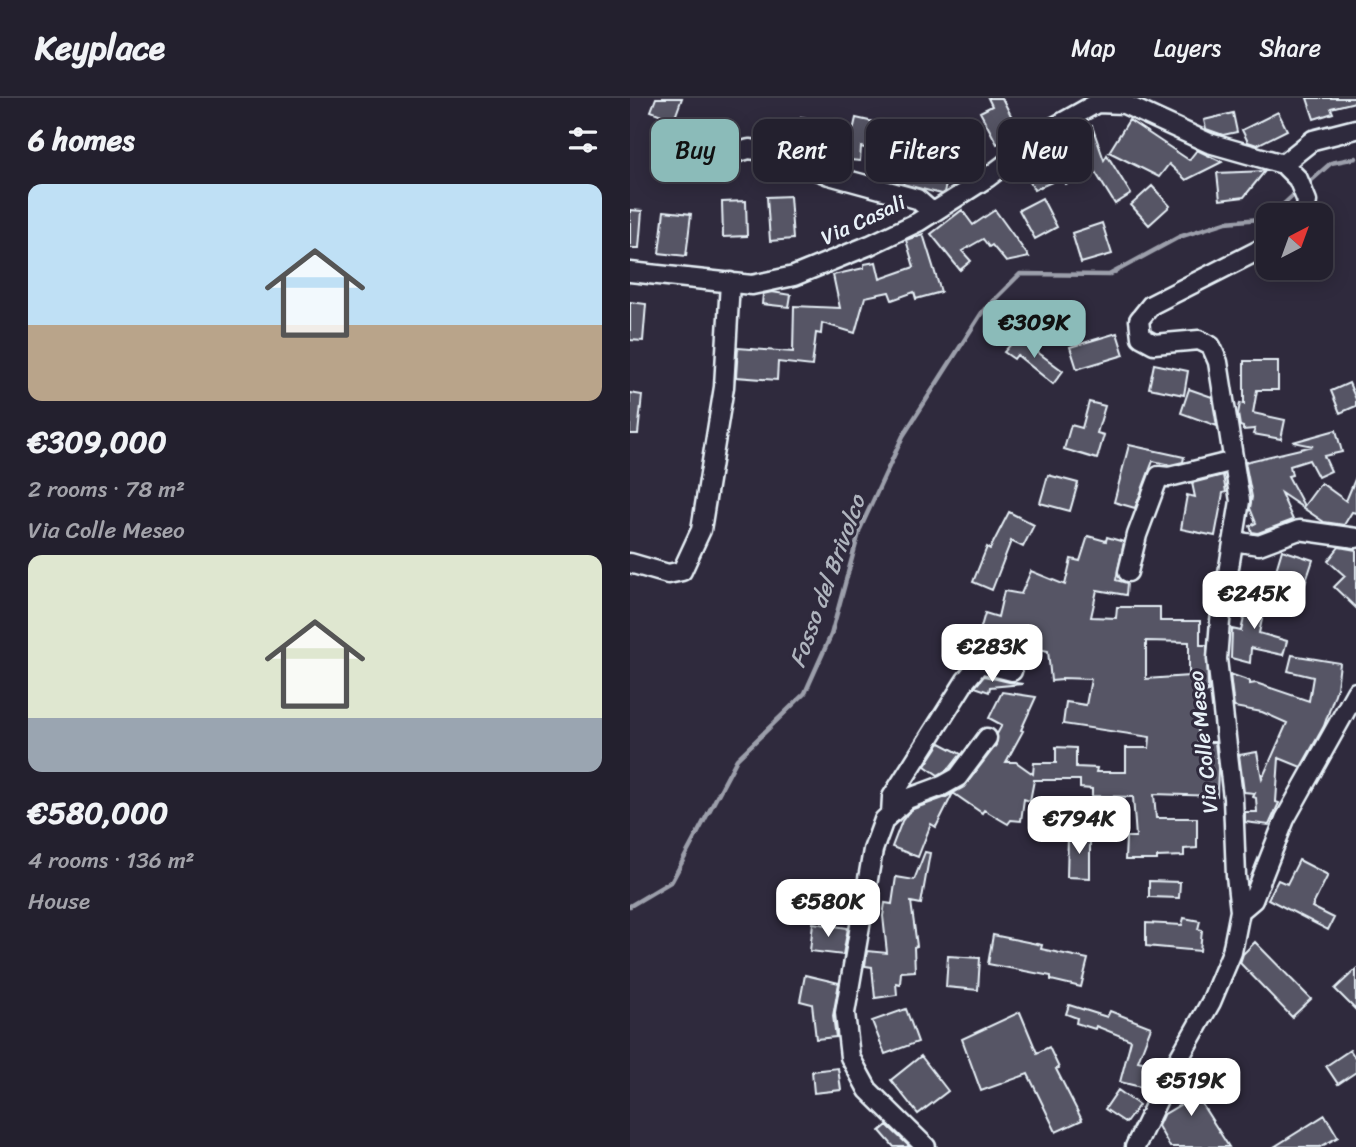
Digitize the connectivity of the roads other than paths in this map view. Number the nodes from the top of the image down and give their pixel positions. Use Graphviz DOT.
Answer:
graph roads {
  1 [pos="1139,105"];
  2 [pos="1356,129"];
  3 [pos="739,152"];
  4 [pos="1283,164"];
  5 [pos="1305,203"];
  6 [pos="932,212"];
  7 [pos="1256,252"];
  8 [pos="630,272"];
  9 [pos="730,282"];
  10 [pos="1234,461"];
  11 [pos="1356,538"];
  12 [pos="1233,541"];
  13 [pos="630,563"];
  14 [pos="1128,572"];
  15 [pos="1013,671"];
  16 [pos="1356,692"];
  17 [pos="987,738"];
  18 [pos="891,814"];
  19 [pos="1240,911"];
  20 [pos="926,1147"];
  21 [pos="1135,1147"];
  1 -- 4 [label="street, Via Casali"];
  1 -- 6 [label="street, Via Casali"];
  2 -- 4 [label="street"];
  3 -- 6 [label="street"];
  4 -- 5 [label="street"];
  6 -- 9 [label="street, Via Casali"];
  7 -- 10 [label="street, Via Colle Meseo"];
  8 -- 9 [label="street, Via Casali"];
  9 -- 13 [label="street"];
  10 -- 12 [label="street, Via Colle Meseo"];
  10 -- 14 [label="street"];
  11 -- 12 [label="street"];
  12 -- 19 [label="street, Via Colle Meseo"];
  15 -- 18 [label="street"];
  16 -- 19 [label="street"];
  17 -- 18 [label="street"];
  18 -- 20 [label="street"];
  19 -- 21 [label="street, Via Colle Meseo"];
}
